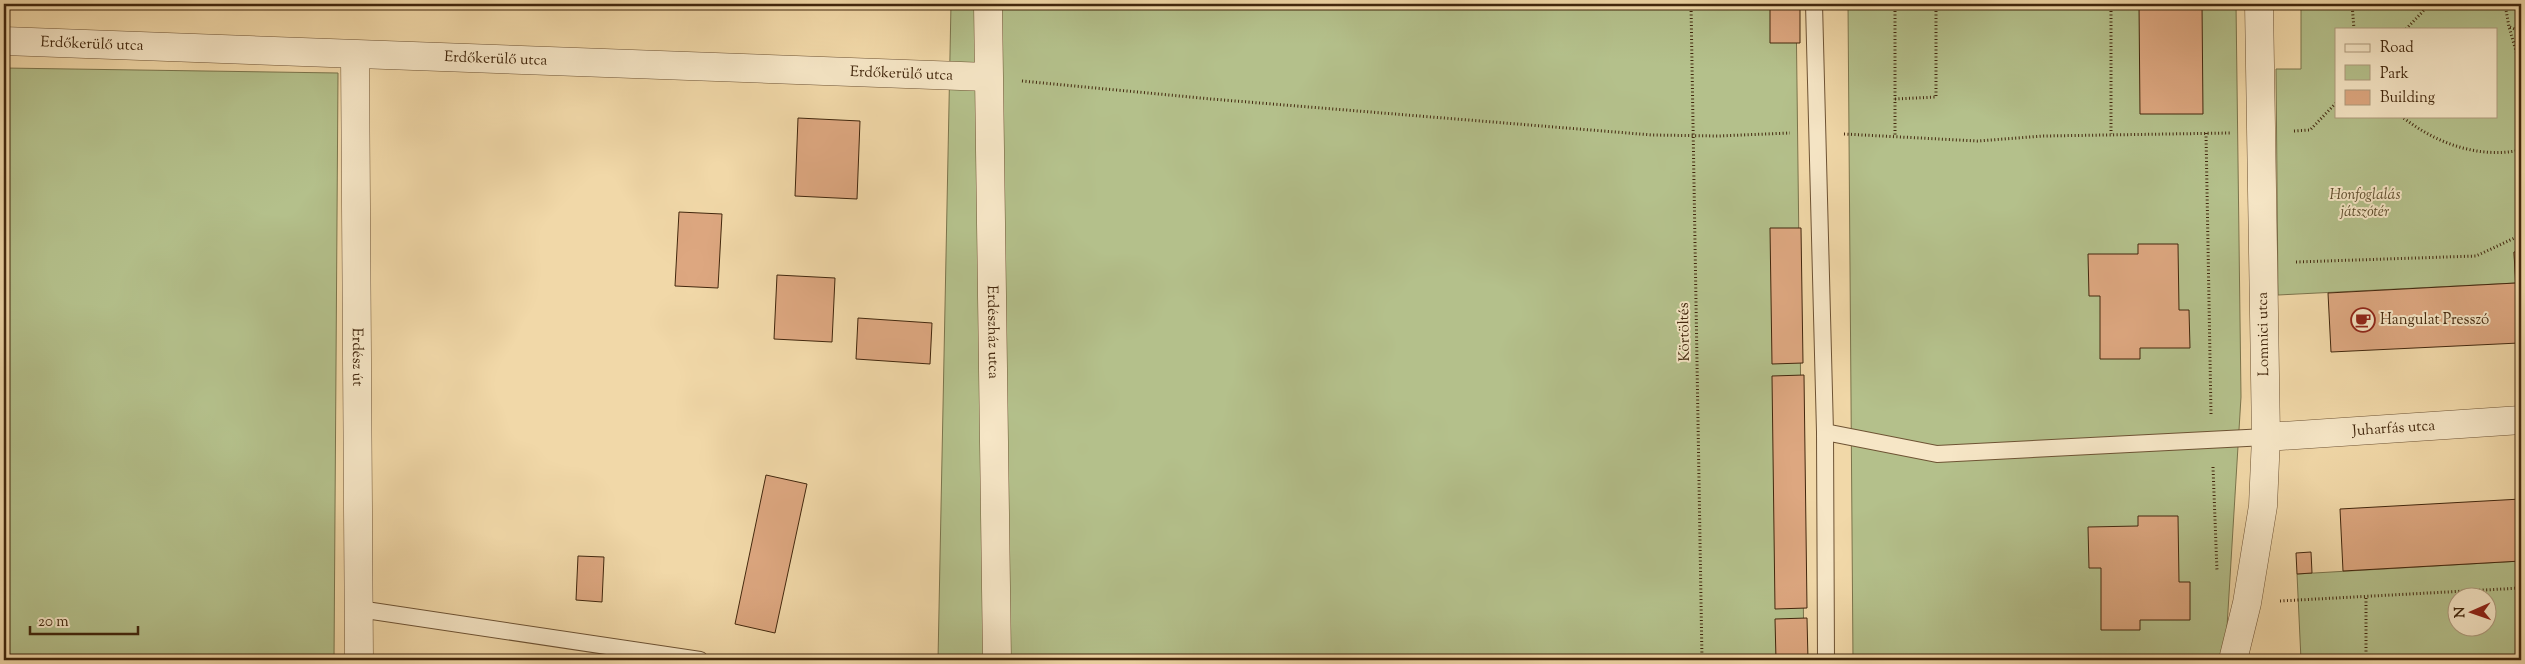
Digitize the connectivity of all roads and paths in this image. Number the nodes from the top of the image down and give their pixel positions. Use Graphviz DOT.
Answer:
graph roads {
  1 [pos="988,4"];
  2 [pos="1691,4"];
  3 [pos="1814,4"];
  4 [pos="1895,4"];
  5 [pos="1936,4"];
  6 [pos="2111,4"];
  7 [pos="2259,4"];
  8 [pos="2352,4"];
  9 [pos="2430,4"];
  10 [pos="2505,4"];
  11 [pos="2509,27"];
  12 [pos="2354,28"];
  13 [pos="2407,28"];
  14 [pos="2521,32"];
  15 [pos="4,41"];
  16 [pos="354,55"];
  17 [pos="2521,68"];
  18 [pos="988,77"];
  19 [pos="1895,100"];
  20 [pos="2335,104"];
  21 [pos="2404,118"];
  22 [pos="1816,133"];
  23 [pos="2206,133"];
  24 [pos="2260,133"];
  25 [pos="2111,134"];
  26 [pos="1895,135"];
  27 [pos="1693,136"];
  28 [pos="2521,150"];
  29 [pos="2521,235"];
  30 [pos="2262,264"];
  31 [pos="2521,420"];
  32 [pos="1825,432"];
  33 [pos="2266,437"];
  34 [pos="2212,439"];
  35 [pos="2218,578"];
  36 [pos="2521,588"];
  37 [pos="2366,598"];
  38 [pos="2247,603"];
  39 [pos="359,609"];
  40 [pos="359,660"];
  41 [pos="700,660"];
  42 [pos="997,660"];
  43 [pos="1702,660"];
  44 [pos="1826,660"];
  45 [pos="2233,660"];
  46 [pos="2366,660"];
  1 -- 18 [label="street, Erdészház utca"];
  2 -- 27 [label="path, Körtöltés"];
  3 -- 22 [label="lane"];
  4 -- 19 [label="path"];
  5 -- 19 [label="path"];
  6 -- 25 [label="path"];
  7 -- 24 [label="street, Lomnici utca"];
  8 -- 12 [label="path"];
  9 -- 13 [label="path"];
  10 -- 11 [label="path"];
  11 -- 14 [label="path"];
  11 -- 17 [label="path"];
  15 -- 16 [label="street, Erdőkerülő utca"];
  16 -- 18 [label="street, Erdőkerülő utca"];
  16 -- 39 [label="street, Erdész út"];
  18 -- 27 [label="path"];
  18 -- 42 [label="street, Erdészház utca"];
  19 -- 26 [label="path"];
  20 -- 24 [label="path"];
  21 -- 28 [label="path"];
  22 -- 26 [label="path"];
  22 -- 27 [label="path"];
  22 -- 32 [label="lane"];
  23 -- 24 [label="path"];
  23 -- 25 [label="path"];
  23 -- 34 [label="path"];
  24 -- 30 [label="street, Lomnici utca"];
  25 -- 26 [label="path"];
  27 -- 43 [label="path, Körtöltés"];
  29 -- 30 [label="path"];
  30 -- 33 [label="street, Lomnici utca"];
  31 -- 33 [label="street, Juharfás utca"];
  32 -- 34 [label="lane"];
  32 -- 44 [label="lane"];
  33 -- 34 [label="lane"];
  33 -- 38 [label="street, Lomnici utca"];
  34 -- 35 [label="path"];
  36 -- 37 [label="path"];
  37 -- 38 [label="path"];
  37 -- 46 [label="path"];
  38 -- 45 [label="street, Lomnici utca"];
  39 -- 40 [label="street, Erdész út"];
  39 -- 41 [label="lane"];
}
